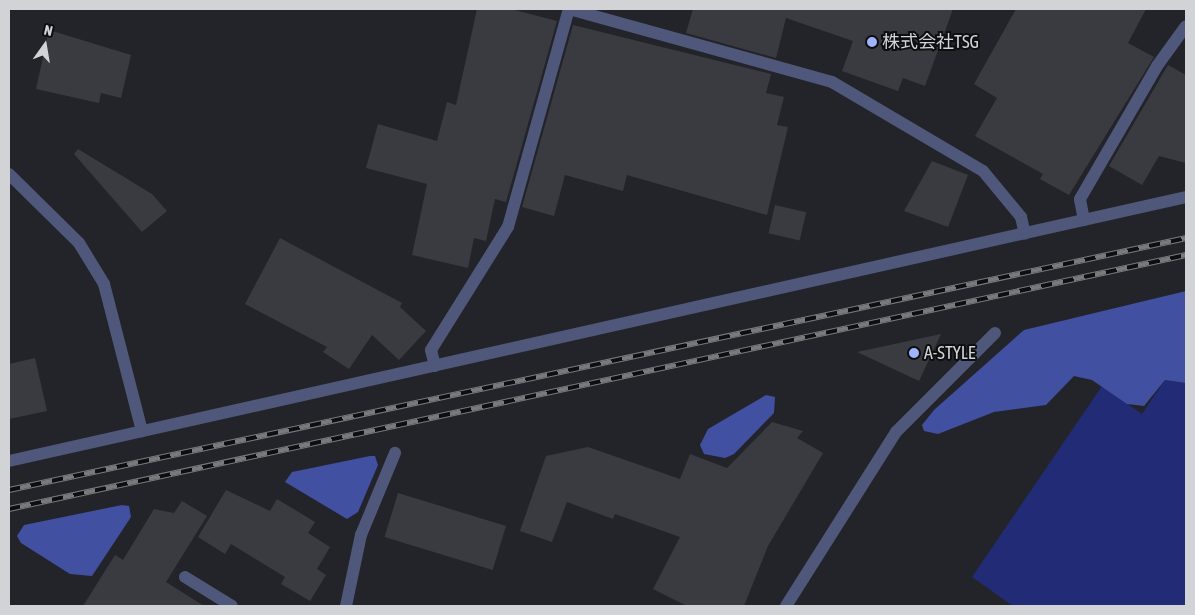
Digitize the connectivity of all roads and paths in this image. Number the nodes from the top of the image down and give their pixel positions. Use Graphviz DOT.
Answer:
graph roads {
  1 [pos="569,9"];
  2 [pos="1186,26"];
  3 [pos="9,174"];
  4 [pos="1186,197"];
  5 [pos="1084,220"];
  6 [pos="1025,234"];
  7 [pos="995,333"];
  8 [pos="435,366"];
  9 [pos="142,431"];
  10 [pos="395,453"];
  11 [pos="9,461"];
  12 [pos="185,577"];
  13 [pos="232,606"];
  14 [pos="346,606"];
  15 [pos="786,606"];
  1 -- 6 [label="street"];
  1 -- 8 [label="street"];
  2 -- 5 [label="street"];
  3 -- 9 [label="street"];
  4 -- 5 [label="street"];
  5 -- 6 [label="street"];
  6 -- 8 [label="street"];
  7 -- 15 [label="street"];
  8 -- 9 [label="street"];
  9 -- 11 [label="street"];
  10 -- 14 [label="street"];
  12 -- 13 [label="street"];
}
